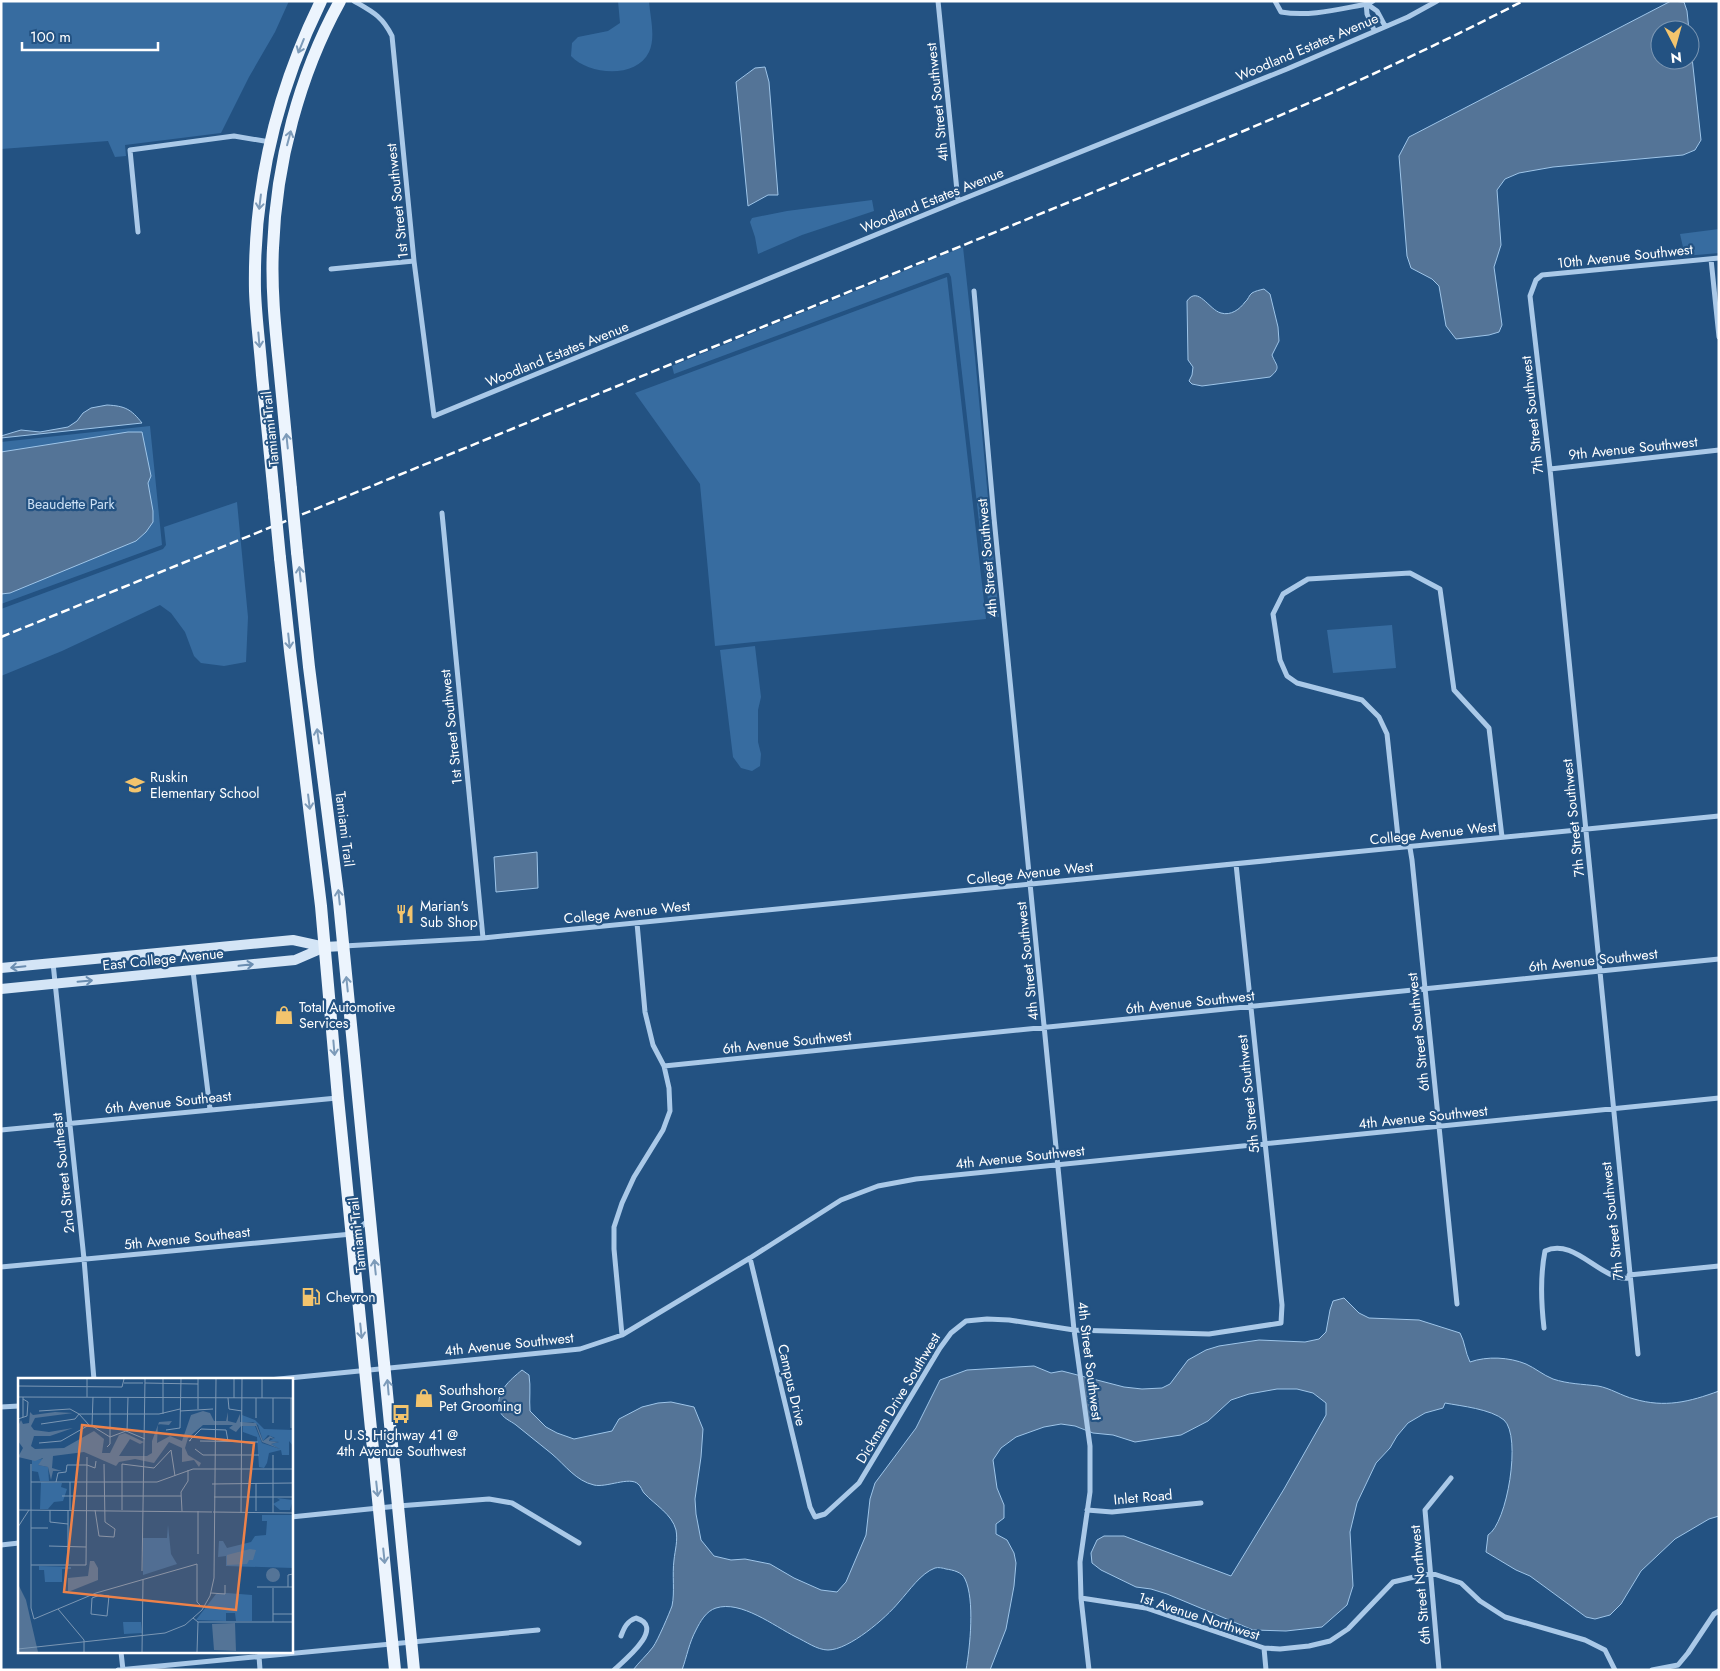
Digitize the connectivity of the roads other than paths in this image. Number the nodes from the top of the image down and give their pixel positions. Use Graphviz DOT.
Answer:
graph roads {
  1 [pos="321,1"];
  2 [pos="340,1"];
  3 [pos="354,1"];
  4 [pos="938,1"];
  5 [pos="1275,1"];
  6 [pos="1437,1"];
  7 [pos="1369,2"];
  8 [pos="1385,26"];
  9 [pos="1374,30"];
  10 [pos="270,142"];
  11 [pos="958,201"];
  12 [pos="138,232"];
  13 [pos="1719,258"];
  14 [pos="1711,259"];
  15 [pos="414,261"];
  16 [pos="331,269"];
  17 [pos="1536,280"];
  18 [pos="974,291"];
  19 [pos="1719,337"];
  20 [pos="434,416"];
  21 [pos="1719,450"];
  22 [pos="1550,469"];
  23 [pos="442,513"];
  24 [pos="1719,816"];
  25 [pos="1585,829"];
  26 [pos="1502,837"];
  27 [pos="1410,848"];
  28 [pos="1236,864"];
  29 [pos="1030,884"];
  30 [pos="637,923"];
  31 [pos="483,938"];
  32 [pos="343,946"];
  33 [pos="325,947"];
  34 [pos="1719,959"];
  35 [pos="53,963"];
  36 [pos="1,968"];
  37 [pos="193,971"];
  38 [pos="1599,971"];
  39 [pos="55,984"];
  40 [pos="1425,988"];
  41 [pos="1,989"];
  42 [pos="1250,1007"];
  43 [pos="1045,1027"];
  44 [pos="664,1066"];
  45 [pos="338,1098"];
  46 [pos="1719,1098"];
  47 [pos="210,1109"];
  48 [pos="1612,1110"];
  49 [pos="360,1117"];
  50 [pos="69,1123"];
  51 [pos="1439,1126"];
  52 [pos="1,1130"];
  53 [pos="1264,1144"];
  54 [pos="1058,1164"];
  55 [pos="370,1220"];
  56 [pos="352,1234"];
  57 [pos="750,1258"];
  58 [pos="84,1259"];
  59 [pos="1719,1266"];
  60 [pos="1,1267"];
  61 [pos="1629,1276"];
  62 [pos="1457,1304"];
  63 [pos="1281,1323"];
  64 [pos="1544,1328"];
  65 [pos="1074,1330"];
  66 [pos="622,1335"];
  67 [pos="1638,1354"];
  68 [pos="386,1368"];
  69 [pos="365,1370"];
  70 [pos="94,1378"];
  71 [pos="288,1378"];
  72 [pos="18,1406"];
  73 [pos="1,1407"];
  74 [pos="1451,1478"];
  75 [pos="1201,1503"];
  76 [pos="398,1506"];
  77 [pos="379,1508"];
  78 [pos="1087,1510"];
  79 [pos="292,1517"];
  80 [pos="815,1517"];
  81 [pos="579,1542"];
  82 [pos="18,1543"];
  83 [pos="1,1545"];
  84 [pos="1431,1573"];
  85 [pos="1081,1598"];
  86 [pos="1719,1611"];
  87 [pos="538,1630"];
  88 [pos="621,1636"];
  89 [pos="411,1642"];
  90 [pos="392,1644"];
  91 [pos="1264,1648"];
  92 [pos="292,1653"];
  93 [pos="121,1654"];
  94 [pos="281,1654"];
  95 [pos="259,1656"];
  96 [pos="118,1670"];
  97 [pos="123,1670"];
  98 [pos="260,1670"];
  99 [pos="395,1670"];
  100 [pos="414,1670"];
  101 [pos="614,1670"];
  102 [pos="1089,1670"];
  103 [pos="1266,1670"];
  104 [pos="1439,1670"];
  105 [pos="1615,1670"];
  106 [pos="1652,1670"];
  1 -- 10 [label="main road, Tamiami Trail, one-way"];
  32 -- 2 [label="main road, Tamiami Trail, one-way, bridge"];
  3 -- 15 [label="street, 1st Street Southwest"];
  4 -- 11 [label="street, 4th Street Southwest"];
  5 -- 7 [label="street"];
  6 -- 8 [label="street, Woodland Estates Avenue"];
  7 -- 8 [label="street"];
  7 -- 9 [label="street"];
  8 -- 9 [label="street, Woodland Estates Avenue"];
  9 -- 11 [label="street, Woodland Estates Avenue"];
  10 -- 12 [label="street"];
  10 -- 33 [label="main road, Tamiami Trail, one-way, bridge"];
  11 -- 20 [label="street, Woodland Estates Avenue"];
  13 -- 14 [label="street, 10th Avenue Southwest"];
  14 -- 17 [label="street, 10th Avenue Southwest"];
  14 -- 19 [label="street"];
  15 -- 16 [label="street"];
  15 -- 20 [label="street, 1st Street Southwest"];
  17 -- 22 [label="street, 7th Street Southwest"];
  18 -- 29 [label="street, 4th Street Southwest"];
  21 -- 22 [label="street, 9th Avenue Southwest"];
  22 -- 25 [label="street, 7th Street Southwest"];
  23 -- 31 [label="street, 1st Street Southwest"];
  24 -- 25 [label="street, College Avenue West"];
  25 -- 26 [label="street, College Avenue West"];
  25 -- 38 [label="street, 7th Street Southwest"];
  26 -- 27 [label="street, College Avenue West"];
  26 -- 27 [label="street"];
  27 -- 28 [label="street, College Avenue West"];
  27 -- 40 [label="street, 6th Street Southwest"];
  28 -- 29 [label="street, College Avenue West"];
  28 -- 42 [label="street, 5th Street Southwest"];
  29 -- 30 [label="street, College Avenue West"];
  29 -- 43 [label="street, 4th Street Southwest"];
  30 -- 31 [label="street, College Avenue West"];
  30 -- 44 [label="street"];
  31 -- 32 [label="street, College Avenue West"];
  32 -- 33 [label="main road, East College Avenue"];
  49 -- 32 [label="main road, Tamiami Trail, one-way"];
  33 -- 35 [label="main road, East College Avenue"];
  37 -- 33 [label="main road, East College Avenue, one-way"];
  33 -- 45 [label="main road, Tamiami Trail, one-way"];
  34 -- 38 [label="street, 6th Avenue Southwest"];
  35 -- 36 [label="main road, East College Avenue, one-way"];
  35 -- 39 [label="street, 2nd Street Southeast"];
  39 -- 37 [label="main road, East College Avenue, one-way"];
  37 -- 47 [label="street"];
  38 -- 40 [label="street, 6th Avenue Southwest"];
  38 -- 48 [label="street, 7th Street Southwest"];
  39 -- 41 [label="main road, East College Avenue"];
  39 -- 50 [label="street, 2nd Street Southeast"];
  40 -- 42 [label="street, 6th Avenue Southwest"];
  40 -- 51 [label="street, 6th Street Southwest"];
  42 -- 43 [label="street, 6th Avenue Southwest"];
  42 -- 53 [label="street, 5th Street Southwest"];
  43 -- 44 [label="street, 6th Avenue Southwest"];
  43 -- 54 [label="street, 4th Street Southwest"];
  44 -- 66 [label="street"];
  45 -- 47 [label="street, 6th Avenue Southeast"];
  45 -- 49 [label="main road"];
  45 -- 56 [label="main road, Tamiami Trail"];
  46 -- 48 [label="street, 4th Avenue Southwest"];
  47 -- 50 [label="street, 6th Avenue Southeast"];
  48 -- 51 [label="street, 4th Avenue Southwest"];
  48 -- 61 [label="street, 7th Street Southwest"];
  49 -- 55 [label="main road, Tamiami Trail"];
  50 -- 52 [label="street, 6th Avenue Southeast"];
  50 -- 58 [label="street, 2nd Street Southeast"];
  51 -- 53 [label="street, 4th Avenue Southwest"];
  51 -- 62 [label="street, 6th Street Southwest"];
  53 -- 54 [label="street, 4th Avenue Southwest"];
  53 -- 63 [label="street, 5th Street Southwest"];
  54 -- 57 [label="street, 4th Avenue Southwest"];
  54 -- 65 [label="street, 4th Street Southwest"];
  55 -- 56 [label="street"];
  68 -- 55 [label="main road, Tamiami Trail, one-way"];
  56 -- 58 [label="street, 5th Avenue Southeast"];
  56 -- 69 [label="main road, Tamiami Trail, one-way"];
  57 -- 66 [label="street, 4th Avenue Southwest"];
  57 -- 80 [label="street, Campus Drive"];
  58 -- 60 [label="street, 5th Avenue Southeast"];
  58 -- 70 [label="street, 2nd Street Southeast"];
  59 -- 61 [label="street"];
  61 -- 64 [label="street"];
  61 -- 67 [label="street, 7th Street Southwest"];
  63 -- 65 [label="street, Dickman Drive Southwest"];
  65 -- 78 [label="street, 4th Street Southwest"];
  65 -- 80 [label="street, Dickman Drive Southwest"];
  66 -- 68 [label="street, 4th Avenue Southwest"];
  68 -- 69 [label="street, 4th Avenue Southwest"];
  76 -- 68 [label="main road, Tamiami Trail, one-way"];
  69 -- 71 [label="street, 4th Avenue Southwest"];
  69 -- 77 [label="main road, Tamiami Trail, one-way"];
  72 -- 73 [label="street"];
  74 -- 84 [label="street, 6th Street Northwest"];
  75 -- 78 [label="street, Inlet Road"];
  76 -- 77 [label="street"];
  76 -- 81 [label="street"];
  76 -- 89 [label="main road, Tamiami Trail"];
  77 -- 79 [label="street"];
  77 -- 90 [label="main road, Tamiami Trail, one-way"];
  78 -- 85 [label="street, 4th Street Southwest"];
  82 -- 83 [label="street"];
  84 -- 91 [label="street, 1st Avenue Northwest"];
  84 -- 104 [label="street, 6th Street Northwest"];
  84 -- 105 [label="street"];
  85 -- 91 [label="street, 1st Avenue Northwest"];
  85 -- 102 [label="street, 4th Street Southwest"];
  86 -- 106 [label="street"];
  87 -- 89 [label="street"];
  88 -- 101 [label="street"];
  89 -- 90 [label="street"];
  89 -- 100 [label="main road, Tamiami Trail"];
  90 -- 92 [label="street"];
  90 -- 99 [label="main road, Tamiami Trail"];
  91 -- 103 [label="street"];
  93 -- 97 [label="street"];
  94 -- 95 [label="street"];
  95 -- 97 [label="street"];
  95 -- 98 [label="street"];
  96 -- 97 [label="street"];
}
